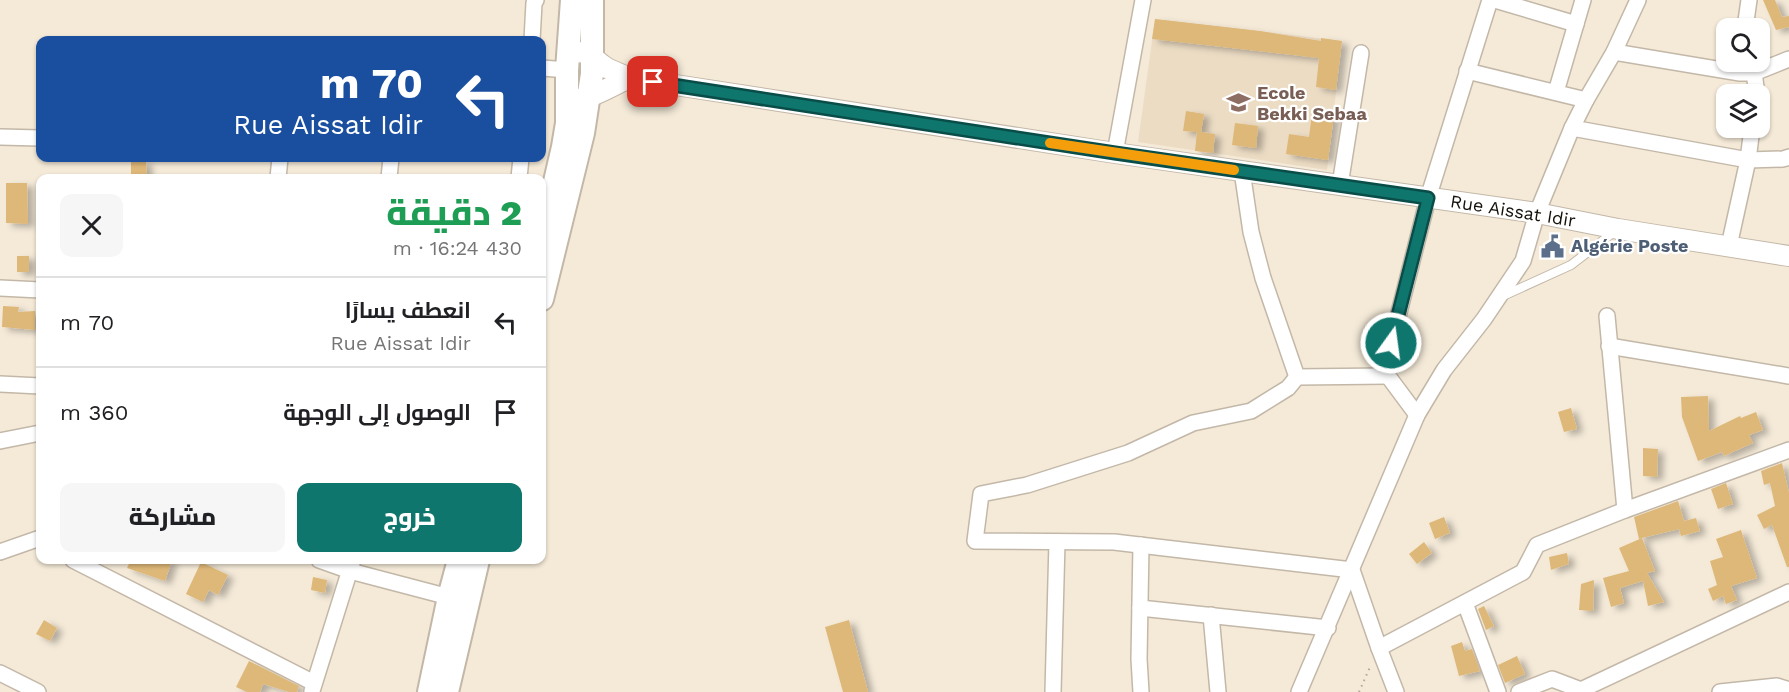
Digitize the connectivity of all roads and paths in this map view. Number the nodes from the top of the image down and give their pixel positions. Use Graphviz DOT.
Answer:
graph roads {
  1 [pos="536,0"];
  2 [pos="572,0"];
  3 [pos="592,0"];
  4 [pos="1143,0"];
  5 [pos="1490,0"];
  6 [pos="1495,0"];
  7 [pos="1583,0"];
  8 [pos="1638,0"];
  9 [pos="1746,0"];
  10 [pos="1745,18"];
  11 [pos="1576,24"];
  12 [pos="532,36"];
  13 [pos="1614,52"];
  14 [pos="1361,53"];
  15 [pos="592,56"];
  16 [pos="1789,58"];
  17 [pos="567,63"];
  18 [pos="1770,63"];
  19 [pos="1716,65"];
  20 [pos="546,67"];
  21 [pos="1467,71"];
  22 [pos="630,78"];
  23 [pos="1556,92"];
  24 [pos="578,96"];
  25 [pos="1586,100"];
  26 [pos="1572,128"];
  27 [pos="0,137"];
  28 [pos="36,138"];
  29 [pos="1751,138"];
  30 [pos="1115,153"];
  31 [pos="1789,158"];
  32 [pos="1748,160"];
  33 [pos="1242,171"];
  34 [pos="1340,185"];
  35 [pos="1428,198"];
  36 [pos="1537,213"];
  37 [pos="546,221"];
  38 [pos="1618,229"];
  39 [pos="1729,246"];
  40 [pos="1789,256"];
  41 [pos="546,283"];
  42 [pos="0,288"];
  43 [pos="36,290"];
  44 [pos="1499,298"];
  45 [pos="1607,316"];
  46 [pos="1609,346"];
  47 [pos="1297,376"];
  48 [pos="1388,376"];
  49 [pos="1789,376"];
  50 [pos="0,384"];
  51 [pos="36,386"];
  52 [pos="1417,415"];
  53 [pos="36,434"];
  54 [pos="0,441"];
  55 [pos="1789,450"];
  56 [pos="1625,510"];
  57 [pos="36,541"];
  58 [pos="1057,542"];
  59 [pos="1141,546"];
  60 [pos="0,552"];
  61 [pos="81,564"];
  62 [pos="458,564"];
  63 [pos="477,564"];
  64 [pos="351,565"];
  65 [pos="1352,570"];
  66 [pos="1789,592"];
  67 [pos="449,597"];
  68 [pos="1465,603"];
  69 [pos="1140,608"];
  70 [pos="1211,615"];
  71 [pos="1328,628"];
  72 [pos="1379,648"];
  73 [pos="1,674"];
  74 [pos="313,687"];
  75 [pos="1780,689"];
  76 [pos="3,692"];
  77 [pos="38,692"];
  78 [pos="429,692"];
  79 [pos="447,692"];
  80 [pos="1053,692"];
  81 [pos="1141,692"];
  82 [pos="1218,692"];
  83 [pos="1299,692"];
  84 [pos="1359,692"];
  85 [pos="1396,692"];
  86 [pos="1498,692"];
  87 [pos="1519,692"];
  88 [pos="1720,692"];
  1 -- 12 [label="street"];
  2 -- 17 [label="main road"];
  3 -- 15 [label="main road"];
  4 -- 30 [label="street"];
  5 -- 21 [label="street"];
  6 -- 11 [label="street"];
  7 -- 11 [label="street"];
  8 -- 13 [label="street"];
  9 -- 10 [label="street"];
  11 -- 23 [label="street"];
  13 -- 19 [label="street"];
  13 -- 25 [label="street"];
  14 -- 34 [label="street"];
  15 -- 17 [label="street"];
  15 -- 22 [label="street, Rue Aissat Idir"];
  15 -- 24 [label="main road"];
  16 -- 18 [label="street"];
  17 -- 20 [label="street"];
  17 -- 24 [label="main road"];
  21 -- 23 [label="street"];
  21 -- 35 [label="street"];
  22 -- 24 [label="street"];
  22 -- 30 [label="street, Rue Aissat Idir"];
  23 -- 25 [label="street"];
  24 -- 37 [label="main road"];
  24 -- 41 [label="main road"];
  25 -- 26 [label="street"];
  26 -- 32 [label="street"];
  26 -- 36 [label="street"];
  27 -- 28 [label="street"];
  29 -- 32 [label="street"];
  30 -- 33 [label="street, Rue Aissat Idir"];
  31 -- 32 [label="street"];
  32 -- 39 [label="street"];
  33 -- 34 [label="street, Rue Aissat Idir"];
  33 -- 47 [label="street"];
  34 -- 35 [label="street, Rue Aissat Idir"];
  35 -- 36 [label="street, Rue Aissat Idir"];
  35 -- 48 [label="street"];
  36 -- 38 [label="street, Rue Aissat Idir"];
  36 -- 44 [label="street"];
  38 -- 39 [label="street, Rue Aissat Idir"];
  38 -- 44 [label="lane"];
  39 -- 40 [label="street, Rue Aissat Idir"];
  42 -- 43 [label="street"];
  44 -- 52 [label="street"];
  45 -- 46 [label="street"];
  46 -- 49 [label="street"];
  46 -- 56 [label="street"];
  47 -- 48 [label="street"];
  47 -- 58 [label="street"];
  48 -- 52 [label="street"];
  50 -- 51 [label="street"];
  52 -- 65 [label="street"];
  53 -- 54 [label="street"];
  55 -- 56 [label="street"];
  56 -- 68 [label="street"];
  57 -- 60 [label="street"];
  58 -- 59 [label="street"];
  58 -- 80 [label="street"];
  59 -- 65 [label="street"];
  59 -- 69 [label="street"];
  61 -- 74 [label="street"];
  62 -- 67 [label="main road"];
  63 -- 79 [label="main road"];
  64 -- 67 [label="street"];
  64 -- 74 [label="street"];
  65 -- 71 [label="street"];
  65 -- 72 [label="street"];
  66 -- 87 [label="street"];
  67 -- 78 [label="main road"];
  68 -- 72 [label="street"];
  68 -- 86 [label="street"];
  69 -- 70 [label="street"];
  69 -- 81 [label="street"];
  70 -- 71 [label="street"];
  70 -- 82 [label="street"];
  71 -- 83 [label="street"];
  72 -- 84 [label="path"];
  72 -- 85 [label="street"];
  73 -- 76 [label="street"];
  73 -- 77 [label="street"];
  75 -- 88 [label="street"];
}
